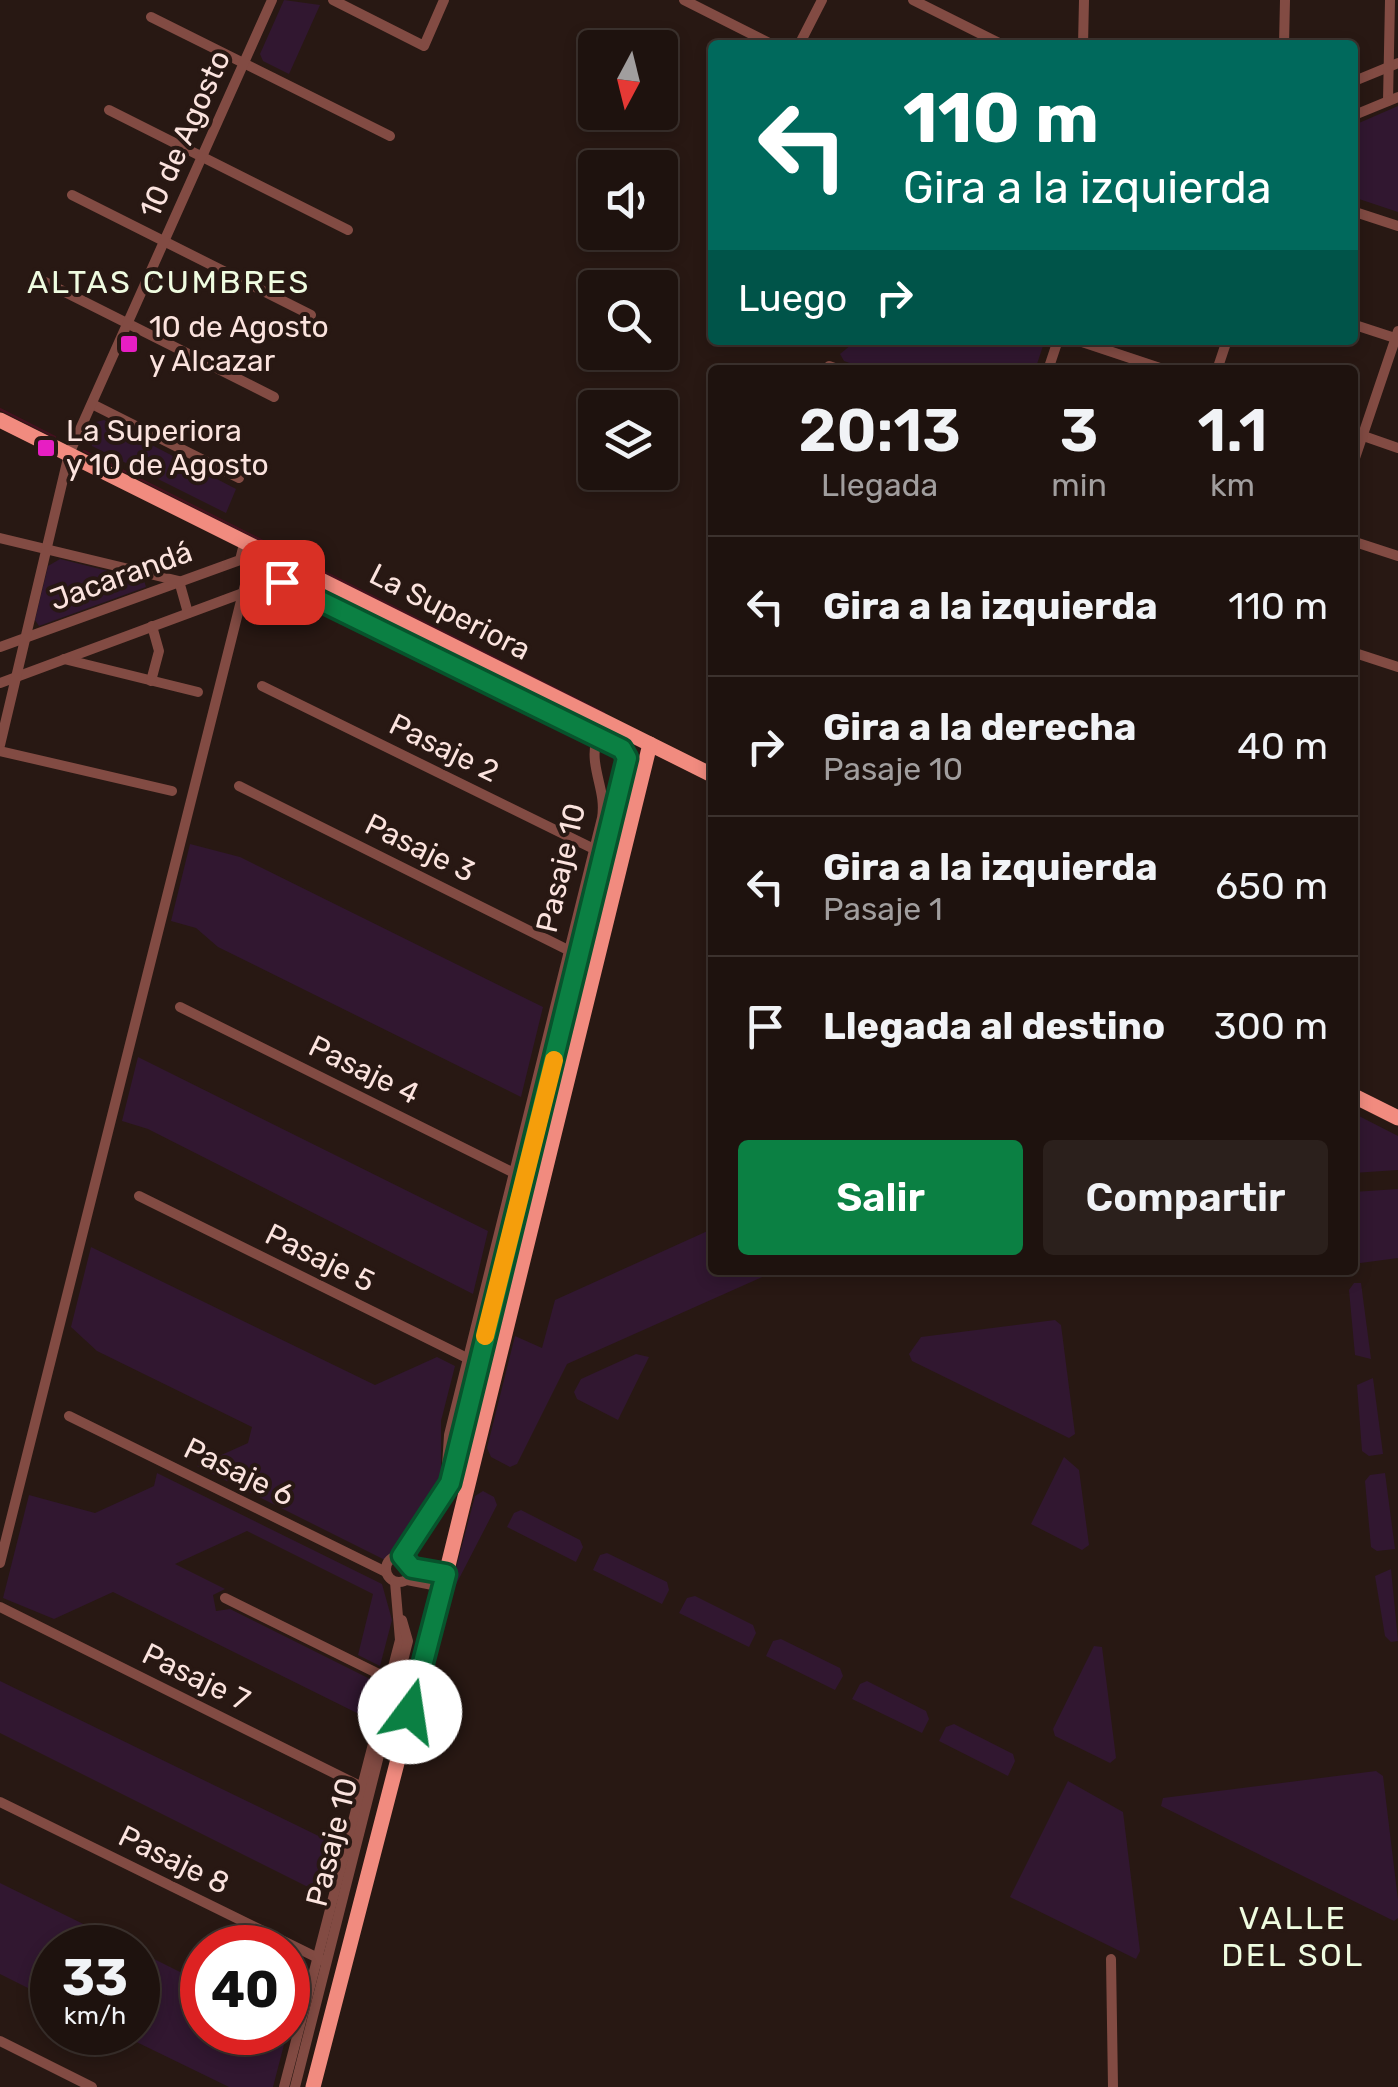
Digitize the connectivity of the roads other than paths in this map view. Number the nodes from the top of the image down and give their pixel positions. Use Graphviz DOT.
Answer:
graph roads {
  1 [pos="272,0"];
  2 [pos="444,0"];
  3 [pos="684,0"];
  4 [pos="822,0"];
  5 [pos="914,0"];
  6 [pos="1084,0"];
  7 [pos="1285,0"];
  8 [pos="1390,0"];
  9 [pos="340,2"];
  10 [pos="151,17"];
  11 [pos="763,40"];
  12 [pos="802,40"];
  13 [pos="993,40"];
  14 [pos="1083,40"];
  15 [pos="1284,40"];
  16 [pos="244,63"];
  17 [pos="1393,65"];
  18 [pos="1358,80"];
  19 [pos="1393,99"];
  20 [pos="109,110"];
  21 [pos="1358,114"];
  22 [pos="390,136"];
  23 [pos="202,157"];
  24 [pos="72,194"];
  25 [pos="1358,213"];
  26 [pos="1398,226"];
  27 [pos="348,230"];
  28 [pos="164,241"];
  29 [pos="35,276"];
  30 [pos="311,314"];
  31 [pos="128,323"];
  32 [pos="1358,326"];
  33 [pos="1397,336"];
  34 [pos="1091,345"];
  35 [pos="1151,365"];
  36 [pos="274,397"];
  37 [pos="92,404"];
  38 [pos="0,420"];
  39 [pos="1358,434"];
  40 [pos="1398,448"];
  41 [pos="69,454"];
  42 [pos="239,478"];
  43 [pos="0,538"];
  44 [pos="250,542"];
  45 [pos="1358,543"];
  46 [pos="45,548"];
  47 [pos="1398,556"];
  48 [pos="179,581"];
  49 [pos="282,582"];
  50 [pos="243,593"];
  51 [pos="188,613"];
  52 [pos="152,626"];
  53 [pos="24,638"];
  54 [pos="2,646"];
  55 [pos="1358,654"];
  56 [pos="64,659"];
  57 [pos="1398,667"];
  58 [pos="16,677"];
  59 [pos="150,680"];
  60 [pos="0,683"];
  61 [pos="262,686"];
  62 [pos="198,692"];
  63 [pos="597,737"];
  64 [pos="650,744"];
  65 [pos="0,748"];
  66 [pos="708,773"];
  67 [pos="238,786"];
  68 [pos="172,791"];
  69 [pos="599,852"];
  70 [pos="574,952"];
  71 [pos="180,1007"];
  72 [pos="1358,1098"];
  73 [pos="1398,1118"];
  74 [pos="520,1176"];
  75 [pos="139,1196"];
  76 [pos="473,1360"];
  77 [pos="68,1416"];
  78 [pos="402,1556"];
  79 [pos="0,1564"];
  80 [pos="400,1576"];
  81 [pos="444,1580"];
  82 [pos="225,1598"];
  83 [pos="0,1607"];
  84 [pos="394,1681"];
  85 [pos="366,1788"];
  86 [pos="0,1802"];
  87 [pos="1111,1958"];
  88 [pos="322,1960"];
  89 [pos="0,2041"];
  90 [pos="92,2087"];
  91 [pos="284,2087"];
  92 [pos="296,2087"];
  93 [pos="313,2087"];
  94 [pos="1112,2087"];
  1 -- 16 [label="street, 10 de Agosto"];
  2 -- 9 [label="street"];
  3 -- 11 [label="street"];
  4 -- 12 [label="street"];
  5 -- 13 [label="street"];
  6 -- 14 [label="street"];
  7 -- 15 [label="street"];
  8 -- 17 [label="street"];
  10 -- 16 [label="street"];
  16 -- 22 [label="street"];
  16 -- 23 [label="street, 10 de Agosto"];
  17 -- 18 [label="street"];
  17 -- 19 [label="street"];
  19 -- 21 [label="street"];
  20 -- 23 [label="street"];
  23 -- 27 [label="street"];
  23 -- 28 [label="street, 10 de Agosto"];
  24 -- 28 [label="street"];
  25 -- 26 [label="street"];
  28 -- 30 [label="street"];
  28 -- 31 [label="street, 10 de Agosto"];
  29 -- 31 [label="street"];
  31 -- 36 [label="street"];
  31 -- 37 [label="street, 10 de Agosto"];
  32 -- 33 [label="street"];
  33 -- 39 [label="street"];
  34 -- 35 [label="street"];
  37 -- 41 [label="street, 10 de Agosto"];
  37 -- 42 [label="street"];
  38 -- 41 [label="street, La Superiora"];
  39 -- 40 [label="street"];
  41 -- 44 [label="street, La Superiora"];
  41 -- 46 [label="street, 10 de Agosto"];
  43 -- 46 [label="street"];
  44 -- 48 [label="street, Jacarandá"];
  44 -- 50 [label="street"];
  44 -- 64 [label="street, La Superiora"];
  45 -- 47 [label="street"];
  46 -- 48 [label="street"];
  46 -- 53 [label="street, 10 de Agosto"];
  48 -- 51 [label="street"];
  48 -- 53 [label="street, Jacarandá"];
  49 -- 63 [label="street"];
  50 -- 51 [label="street, Jacarandá"];
  50 -- 79 [label="street"];
  51 -- 52 [label="street, Jacarandá"];
  52 -- 56 [label="street, Jacarandá"];
  52 -- 59 [label="street"];
  53 -- 54 [label="street, Jacarandá"];
  53 -- 58 [label="street, 10 de Agosto"];
  55 -- 57 [label="street"];
  56 -- 58 [label="street, Jacarandá"];
  56 -- 59 [label="street"];
  58 -- 60 [label="street, Jacarandá"];
  58 -- 65 [label="street, 10 de Agosto"];
  59 -- 62 [label="street"];
  61 -- 69 [label="street, Pasaje 2"];
  63 -- 69 [label="street, Pasaje 10"];
  63 -- 69 [label="street, Pasaje 10"];
  64 -- 66 [label="street, La Superiora"];
  64 -- 81 [label="street"];
  65 -- 68 [label="street"];
  67 -- 70 [label="street, Pasaje 3"];
  69 -- 70 [label="street, Pasaje 10"];
  70 -- 74 [label="street, Pasaje 10"];
  71 -- 74 [label="street, Pasaje 4"];
  72 -- 73 [label="street"];
  74 -- 76 [label="street, Pasaje 10"];
  75 -- 76 [label="street, Pasaje 5"];
  76 -- 78 [label="street, Pasaje 10"];
  77 -- 80 [label="street, Pasaje 6"];
  78 -- 80 [label="street"];
  78 -- 80 [label="street, Pasaje 10"];
  80 -- 81 [label="street, Pasaje 6"];
  80 -- 84 [label="street, Pasaje 10"];
  81 -- 93 [label="street"];
  82 -- 84 [label="street"];
  83 -- 85 [label="street, Pasaje 7"];
  84 -- 85 [label="street, Pasaje 10"];
  85 -- 88 [label="street, Pasaje 10"];
  86 -- 88 [label="street, Pasaje 8"];
  87 -- 94 [label="street"];
  88 -- 91 [label="street, Pasaje 10"];
  88 -- 92 [label="street, Pasaje 10"];
  89 -- 90 [label="street"];
}
